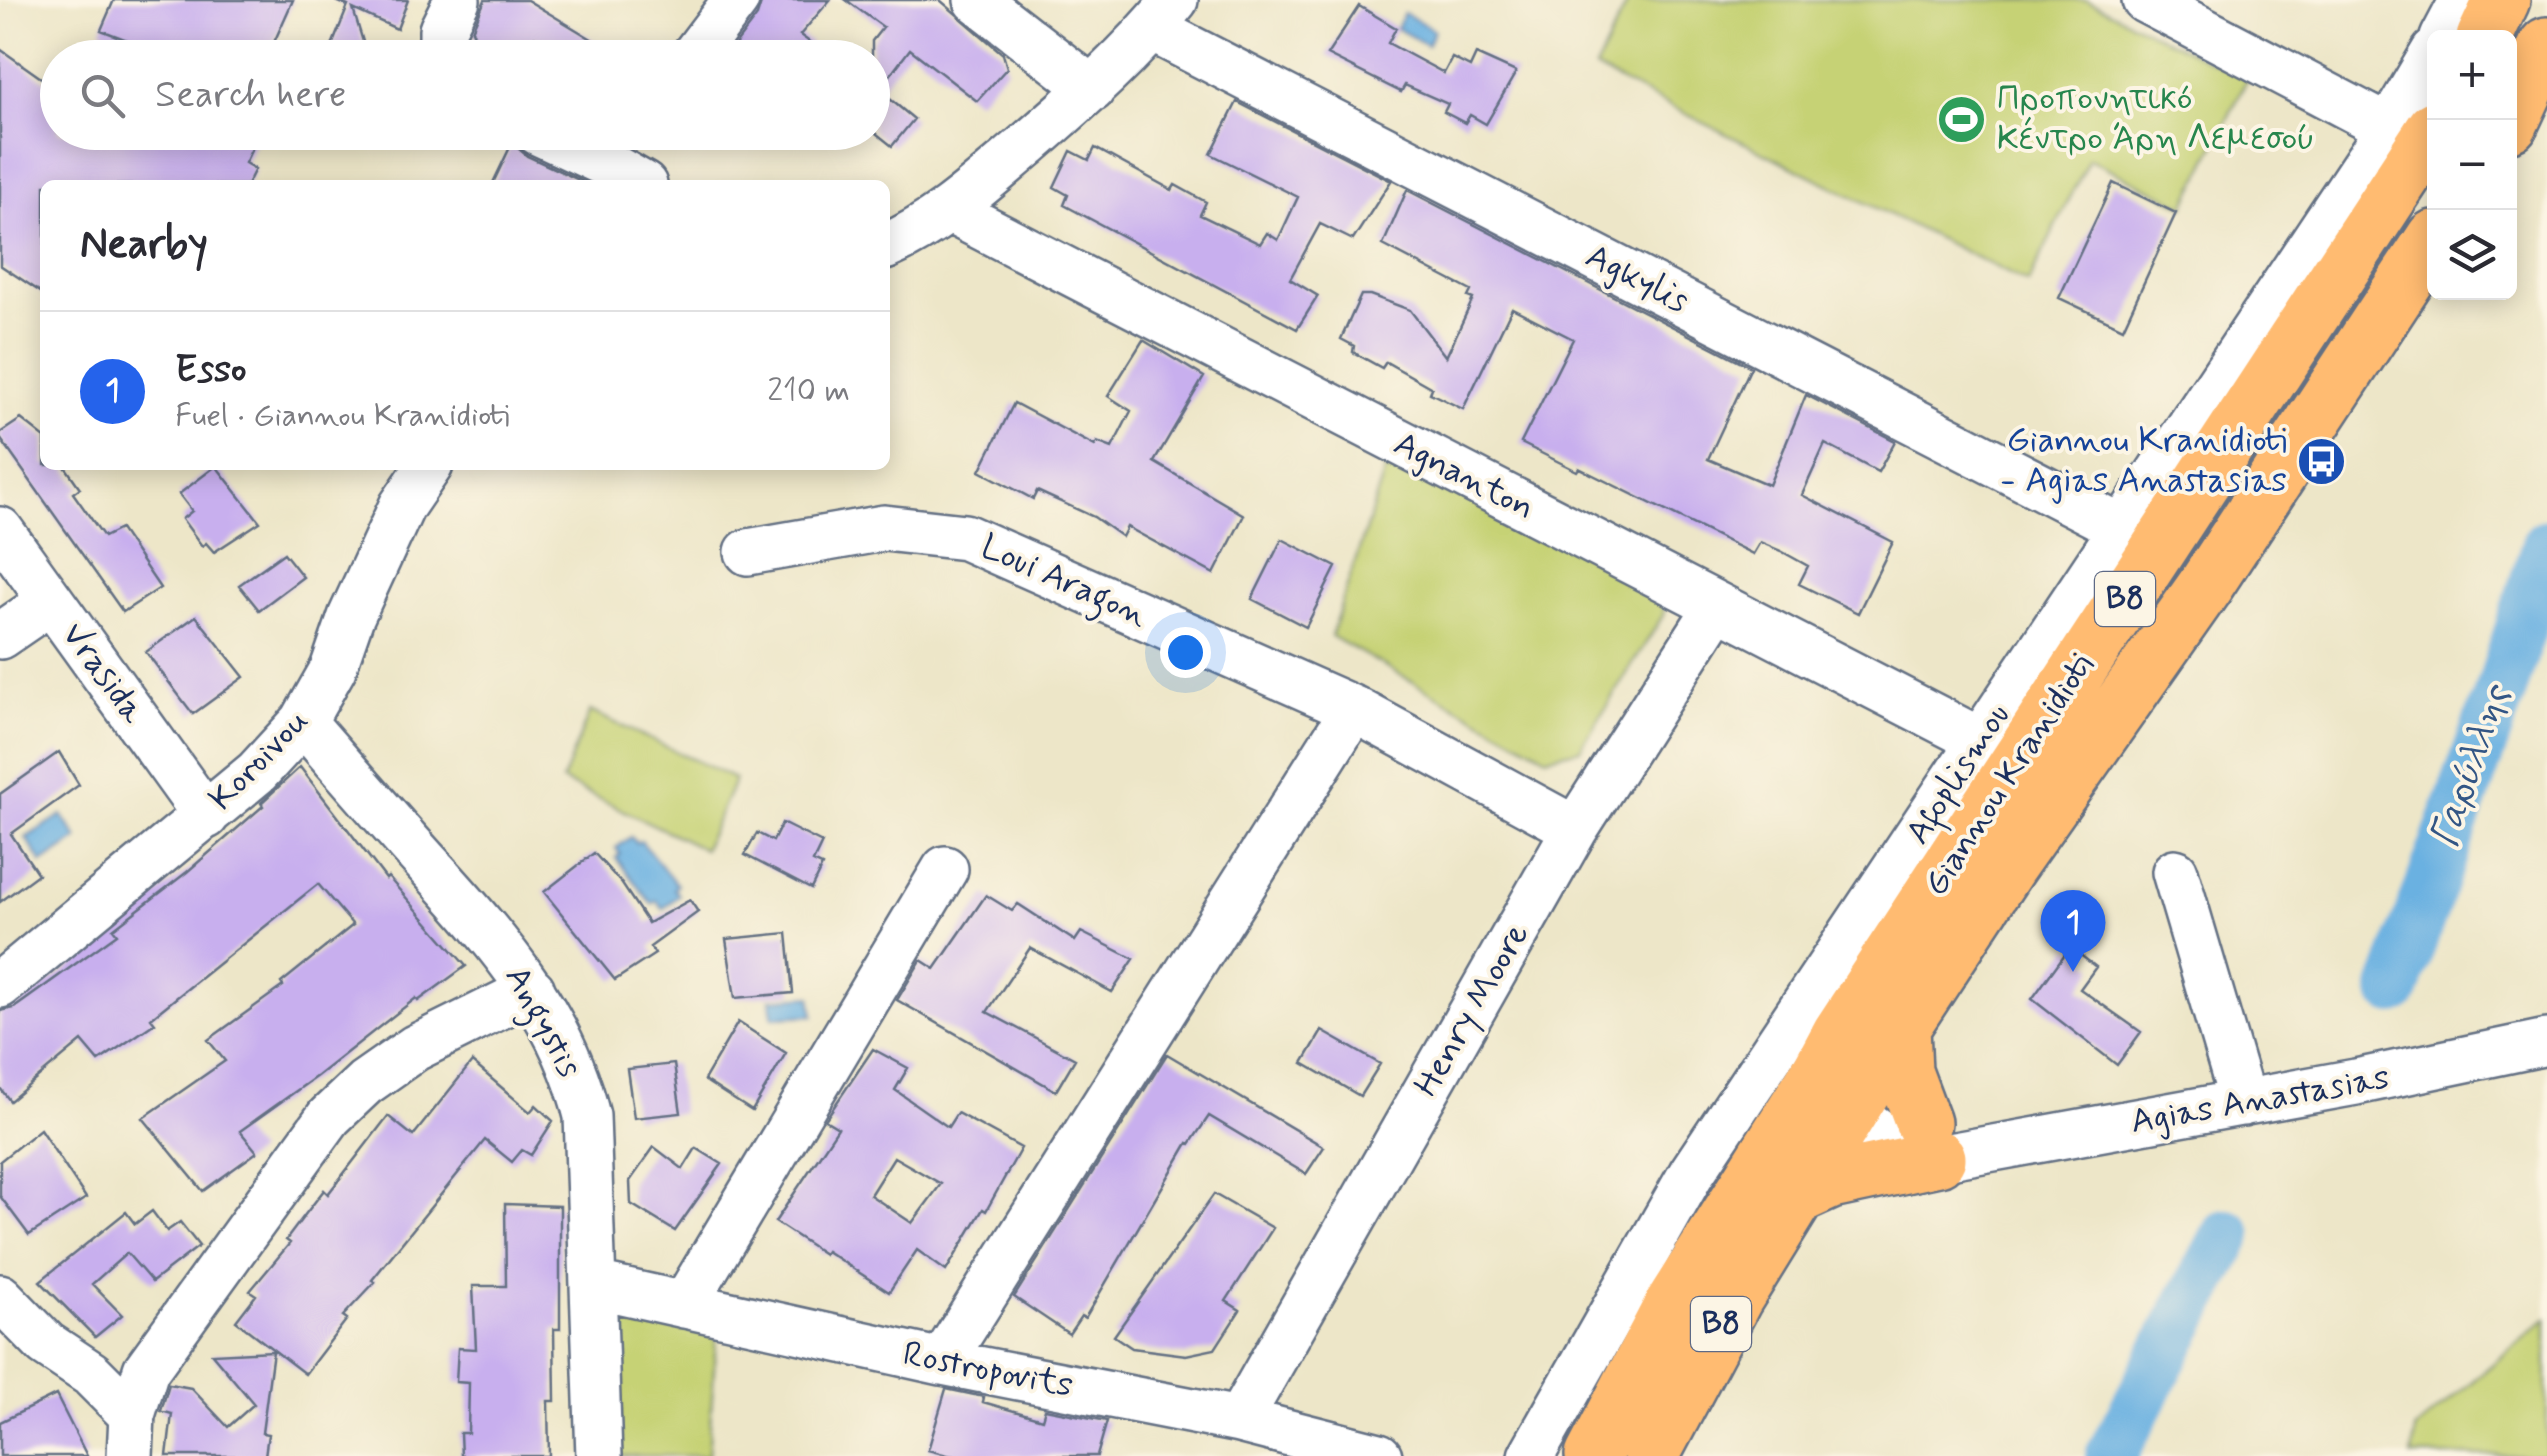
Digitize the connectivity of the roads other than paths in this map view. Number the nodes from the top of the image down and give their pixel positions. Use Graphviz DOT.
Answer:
graph roads {
  1 [pos="457,0"];
  2 [pos="736,0"];
  3 [pos="977,0"];
  4 [pos="2145,0"];
  5 [pos="1163,15"];
  6 [pos="442,40"];
  7 [pos="706,40"];
  8 [pos="2547,45"];
  9 [pos="2427,76"];
  10 [pos="1092,90"];
  11 [pos="2512,120"];
  12 [pos="2412,128"];
  13 [pos="594,150"];
  14 [pos="629,161"];
  15 [pos="950,211"];
  16 [pos="890,244"];
  17 [pos="2427,249"];
  18 [pos="427,470"];
  19 [pos="2123,528"];
  20 [pos="0,530"];
  21 [pos="748,552"];
  22 [pos="50,601"];
  23 [pos="1717,606"];
  24 [pos="0,636"];
  25 [pos="1354,709"];
  26 [pos="303,722"];
  27 [pos="1979,740"];
  28 [pos="206,816"];
  29 [pos="1575,830"];
  30 [pos="945,868"];
  31 [pos="2175,872"];
  32 [pos="0,986"];
  33 [pos="532,990"];
  34 [pos="1902,1027"];
  35 [pos="2547,1042"];
  36 [pos="1846,1089"];
  37 [pos="2243,1104"];
  38 [pos="1944,1144"];
  39 [pos="1798,1196"];
  40 [pos="596,1285"];
  41 [pos="0,1297"];
  42 [pos="684,1306"];
  43 [pos="942,1362"];
  44 [pos="1238,1420"];
  45 [pos="131,1436"];
  46 [pos="599,1456"];
  47 [pos="1380,1456"];
  48 [pos="1531,1456"];
  49 [pos="1593,1456"];
  50 [pos="1651,1456"];
  1 -- 6 [label="street"];
  2 -- 7 [label="street"];
  3 -- 10 [label="street"];
  4 -- 12 [label="street"];
  5 -- 10 [label="street"];
  5 -- 19 [label="street, Agkylis"];
  8 -- 11 [label="main road"];
  9 -- 12 [label="street, Afoplismou"];
  10 -- 15 [label="street"];
  12 -- 19 [label="street, Afoplismou"];
  12 -- 36 [label="main road, Giannou Kranidioti / B8"];
  13 -- 14 [label="street"];
  15 -- 16 [label="street"];
  15 -- 23 [label="street, Agnanton"];
  17 -- 34 [label="main road, Giannou Kranidioti / B8"];
  18 -- 26 [label="street, Koroivou"];
  19 -- 27 [label="street, Afoplismou"];
  20 -- 22 [label="street, Vrasida"];
  21 -- 25 [label="street, Loui Aragon"];
  22 -- 24 [label="street"];
  22 -- 28 [label="street, Vrasida"];
  23 -- 27 [label="street, Agnanton"];
  23 -- 29 [label="street, Henry Moore"];
  25 -- 29 [label="street, Loui Aragon"];
  25 -- 43 [label="street"];
  26 -- 28 [label="street, Koroivou"];
  26 -- 33 [label="street, Angystis"];
  27 -- 48 [label="street, Afoplismou"];
  28 -- 32 [label="street, Koroivou"];
  29 -- 44 [label="street, Henry Moore"];
  30 -- 42 [label="street"];
  31 -- 37 [label="street"];
  33 -- 40 [label="street, Angystis"];
  33 -- 45 [label="street"];
  34 -- 36 [label="main road, Giannou Kranidioti / B8"];
  34 -- 38 [label="main road"];
  35 -- 37 [label="street, Agias Anastasias"];
  36 -- 38 [label="street"];
  36 -- 39 [label="main road, B8"];
  36 -- 49 [label="main road, B8"];
  37 -- 38 [label="street, Agias Anastasias"];
  38 -- 39 [label="main road"];
  39 -- 50 [label="main road, B8"];
  40 -- 42 [label="street, Rostropovits"];
  40 -- 46 [label="street, Angystis"];
  41 -- 45 [label="street"];
  42 -- 43 [label="street, Rostropovits"];
  43 -- 44 [label="street, Rostropovits"];
  44 -- 47 [label="street, Rostropovits"];
}
